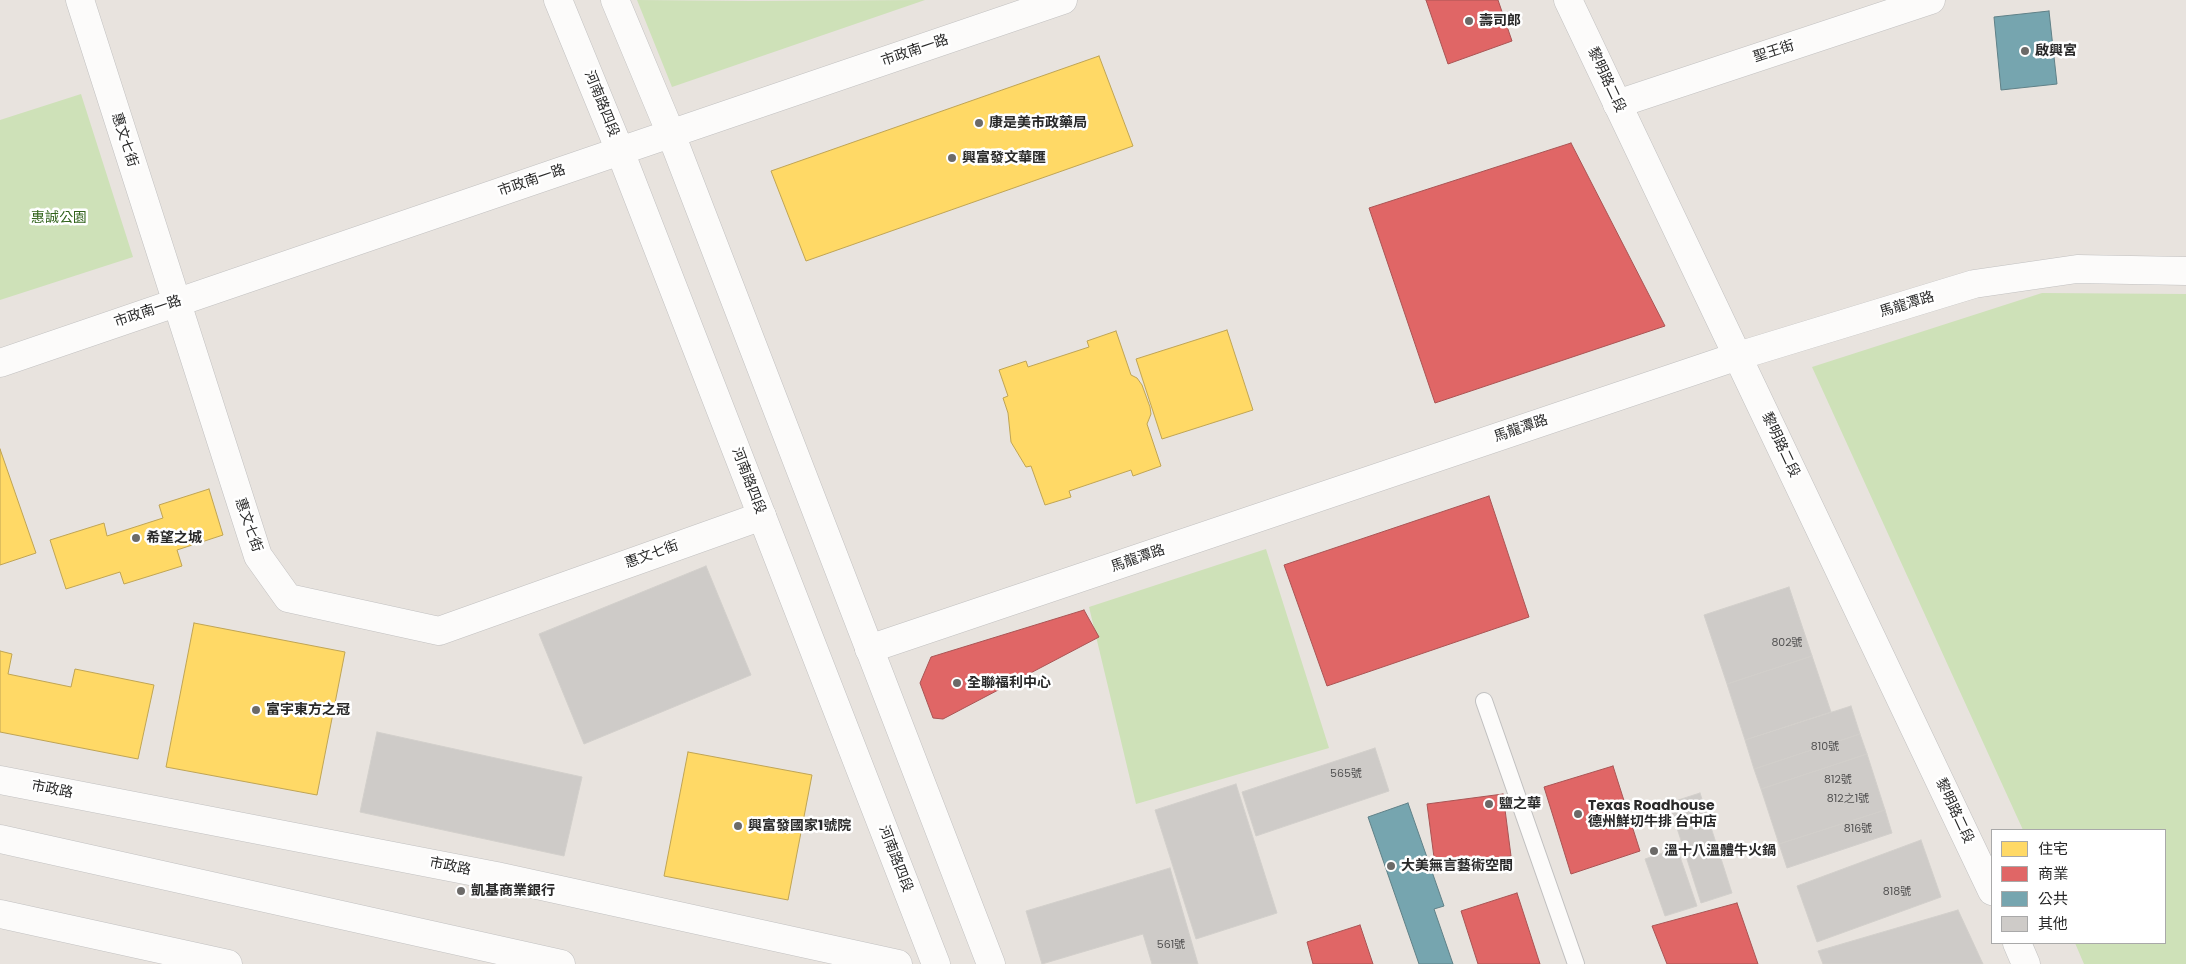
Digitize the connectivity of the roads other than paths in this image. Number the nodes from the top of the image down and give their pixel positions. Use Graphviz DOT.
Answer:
graph roads {
  1 [pos="80,0"];
  2 [pos="558,0"];
  3 [pos="615,0"];
  4 [pos="1064,0"];
  5 [pos="1568,0"];
  6 [pos="1931,0"];
  7 [pos="1617,104"];
  8 [pos="671,134"];
  9 [pos="620,151"];
  10 [pos="2186,271"];
  11 [pos="175,302"];
  12 [pos="1738,356"];
  13 [pos="0,363"];
  14 [pos="762,516"];
  15 [pos="869,649"];
  16 [pos="1484,702"];
  17 [pos="0,780"];
  18 [pos="0,839"];
  19 [pos="1991,889"];
  20 [pos="0,914"];
  21 [pos="2016,944"];
  22 [pos="228,964"];
  23 [pos="561,964"];
  24 [pos="898,964"];
  25 [pos="936,964"];
  26 [pos="991,964"];
  27 [pos="1576,964"];
  28 [pos="2026,964"];
  1 -- 11 [label="street, 惠文七街"];
  2 -- 9 [label="street, 河南路四段"];
  3 -- 8 [label="street"];
  4 -- 8 [label="street, 市政南一路"];
  5 -- 7 [label="street, 黎明路二段"];
  6 -- 7 [label="street, 聖王街"];
  7 -- 12 [label="street, 黎明路二段"];
  8 -- 9 [label="street, 市政南一路"];
  8 -- 15 [label="street"];
  9 -- 11 [label="street, 市政南一路"];
  9 -- 14 [label="street, 河南路四段"];
  10 -- 12 [label="street, 馬龍潭路"];
  11 -- 13 [label="street, 市政南一路"];
  11 -- 14 [label="street, 惠文七街"];
  12 -- 15 [label="street, 馬龍潭路"];
  12 -- 19 [label="street, 黎明路二段"];
  14 -- 25 [label="street, 河南路四段"];
  15 -- 26 [label="street"];
  16 -- 27 [label="lane"];
  17 -- 24 [label="street, 市政路"];
  18 -- 23 [label="street"];
  20 -- 22 [label="street"];
  21 -- 28 [label="street"];
}
